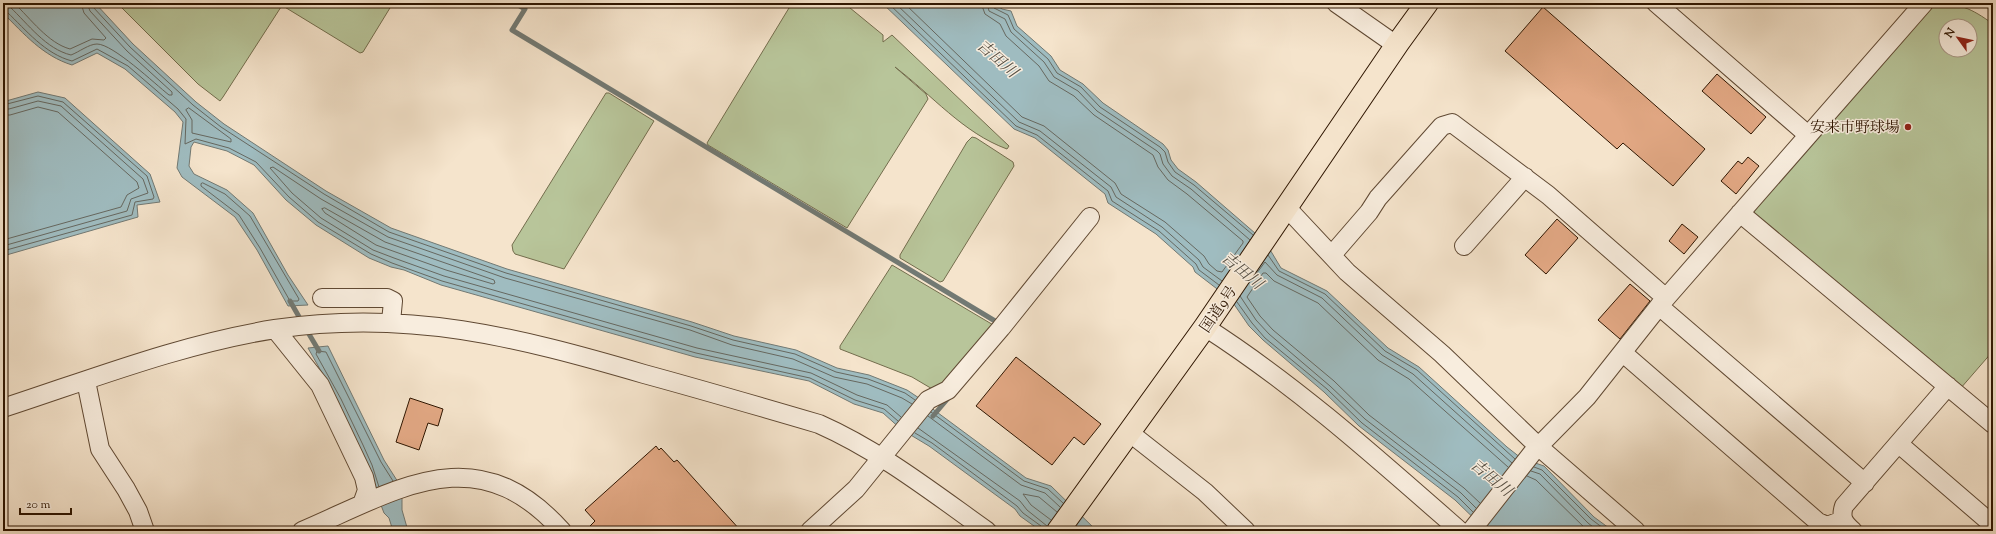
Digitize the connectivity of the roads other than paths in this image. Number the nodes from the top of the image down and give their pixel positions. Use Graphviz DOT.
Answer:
graph roads {
  1 [pos="1336,3"];
  2 [pos="1427,3"];
  3 [pos="1656,3"];
  4 [pos="1924,3"];
  5 [pos="1396,45"];
  6 [pos="1808,135"];
  7 [pos="1525,178"];
  8 [pos="1285,211"];
  9 [pos="1740,213"];
  10 [pos="1090,217"];
  11 [pos="1464,246"];
  12 [pos="1337,249"];
  13 [pos="322,298"];
  14 [pos="1662,302"];
  15 [pos="391,322"];
  16 [pos="1209,322"];
  17 [pos="283,328"];
  18 [pos="1623,353"];
  19 [pos="86,381"];
  20 [pos="1948,386"];
  21 [pos="3,408"];
  22 [pos="1993,424"];
  23 [pos="1130,433"];
  24 [pos="1899,444"];
  25 [pos="1536,449"];
  26 [pos="882,457"];
  27 [pos="1865,482"];
  28 [pos="362,504"];
  29 [pos="1993,525"];
  30 [pos="1848,526"];
  31 [pos="146,531"];
  32 [pos="302,531"];
  33 [pos="562,531"];
  34 [pos="810,531"];
  35 [pos="987,531"];
  36 [pos="1058,531"];
  37 [pos="1246,531"];
  38 [pos="1460,531"];
  39 [pos="1471,531"];
  40 [pos="1636,531"];
  1 -- 5 [label="street"];
  2 -- 5 [label="highway, 国道9号"];
  3 -- 6 [label="street"];
  4 -- 6 [label="street"];
  5 -- 8 [label="highway, 国道9号"];
  6 -- 9 [label="street"];
  7 -- 11 [label="street"];
  7 -- 12 [label="street"];
  7 -- 14 [label="street"];
  8 -- 16 [label="highway, 国道9号"];
  8 -- 25 [label="street"];
  9 -- 14 [label="street"];
  9 -- 20 [label="street"];
  10 -- 26 [label="street"];
  13 -- 15 [label="street"];
  14 -- 18 [label="street"];
  14 -- 27 [label="street"];
  15 -- 17 [label="street"];
  15 -- 26 [label="street"];
  16 -- 23 [label="highway, 国道9号"];
  16 -- 38 [label="street"];
  17 -- 19 [label="street"];
  17 -- 28 [label="street"];
  18 -- 25 [label="street"];
  18 -- 30 [label="street"];
  19 -- 21 [label="street"];
  19 -- 31 [label="street"];
  20 -- 22 [label="street"];
  20 -- 24 [label="street"];
  23 -- 36 [label="highway, 国道9号"];
  23 -- 37 [label="street"];
  24 -- 27 [label="street"];
  24 -- 29 [label="street"];
  25 -- 39 [label="street"];
  25 -- 40 [label="street"];
  26 -- 34 [label="street"];
  26 -- 35 [label="street"];
  27 -- 30 [label="street"];
  28 -- 32 [label="street"];
  28 -- 33 [label="street"];
}
